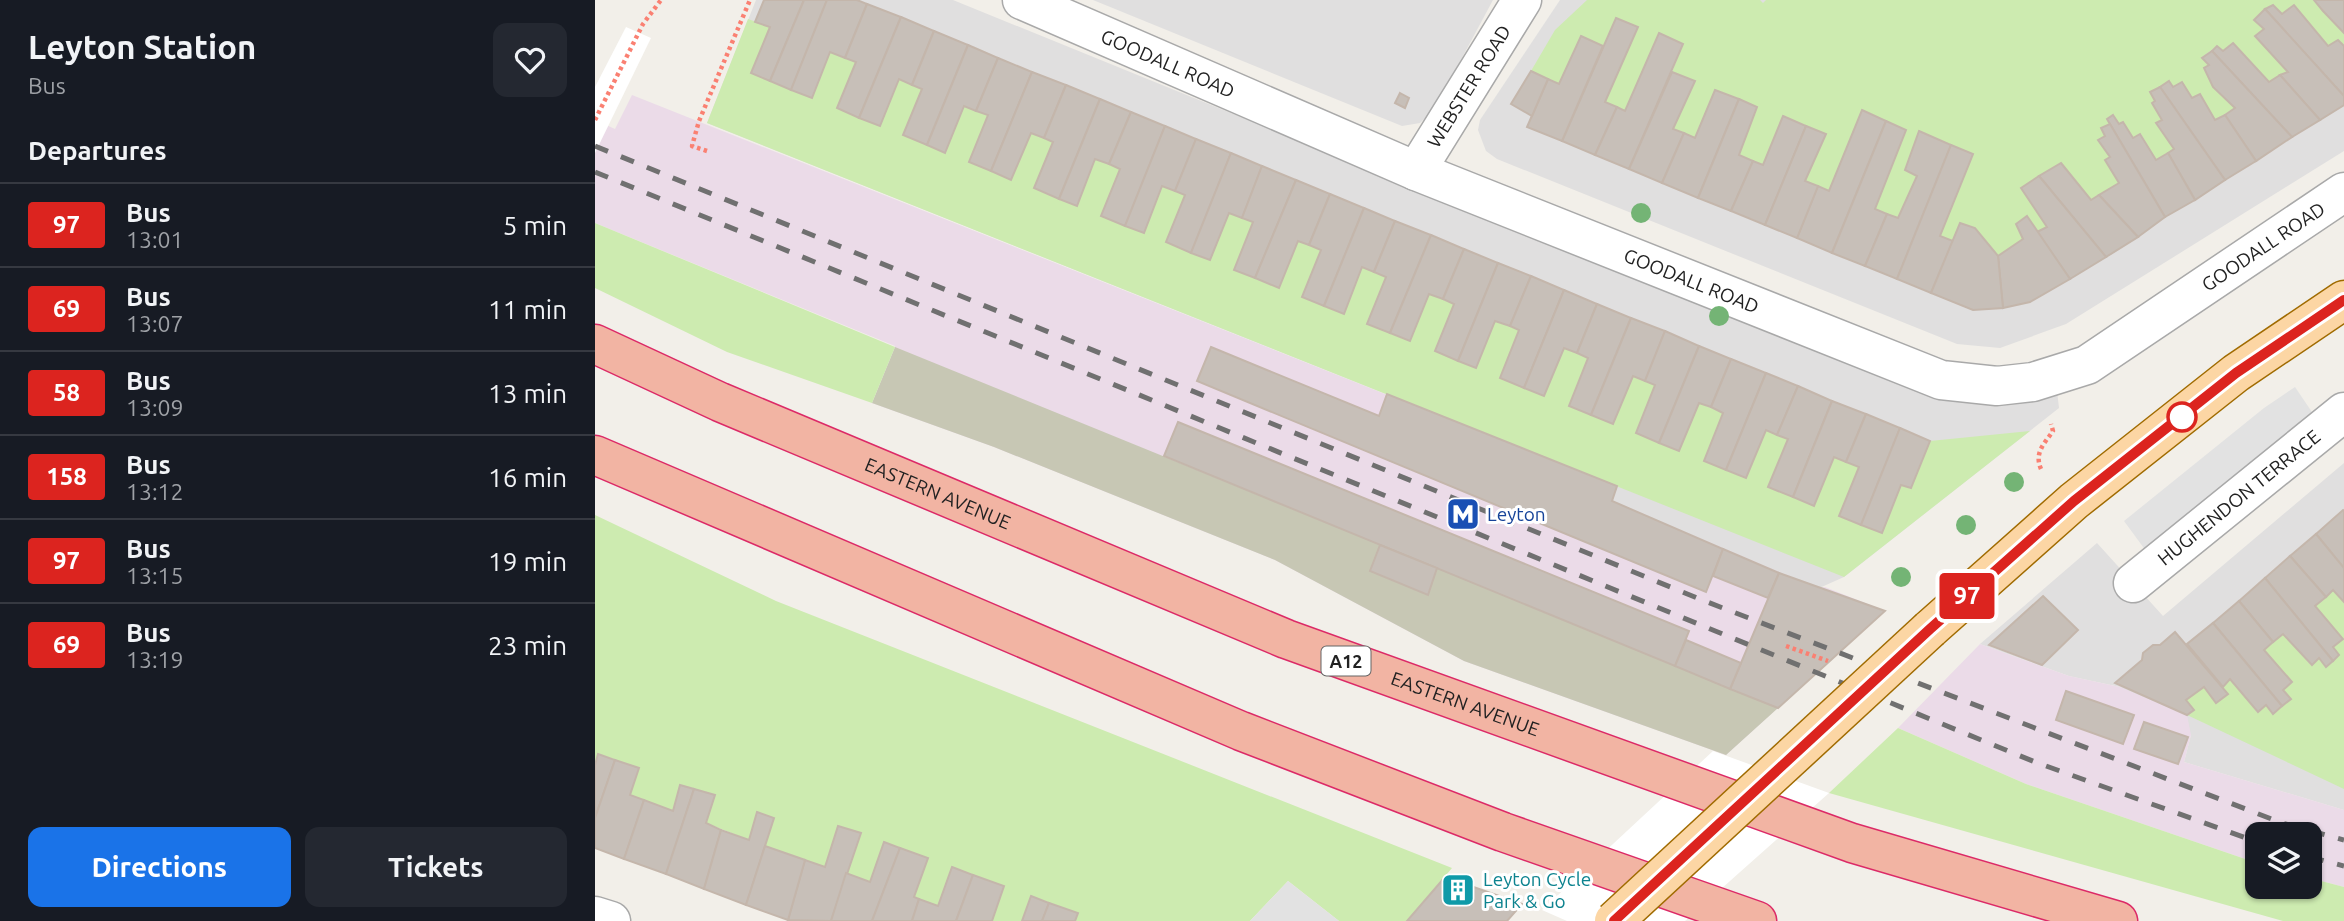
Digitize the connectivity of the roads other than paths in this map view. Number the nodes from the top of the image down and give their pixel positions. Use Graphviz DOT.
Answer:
graph roads {
  1 [pos="1023,0"];
  2 [pos="1522,0"];
  3 [pos="1416,171"];
  4 [pos="2344,192"];
  5 [pos="2344,300"];
  6 [pos="595,344"];
  7 [pos="2344,412"];
  8 [pos="595,455"];
  9 [pos="2133,583"];
  10 [pos="595,916"];
  11 [pos="611,921"];
  12 [pos="1614,921"];
  13 [pos="1757,921"];
  14 [pos="2118,921"];
  1 -- 3 [label="street, GOODALL ROAD"];
  2 -- 3 [label="street, WEBSTER ROAD"];
  3 -- 4 [label="street, GOODALL ROAD"];
  5 -- 12 [label="main road, bridge"];
  6 -- 14 [label="highway, EASTERN AVENUE / A12"];
  7 -- 9 [label="street, HUGHENDON TERRACE"];
  8 -- 13 [label="highway"];
  10 -- 11 [label="street"];
}
